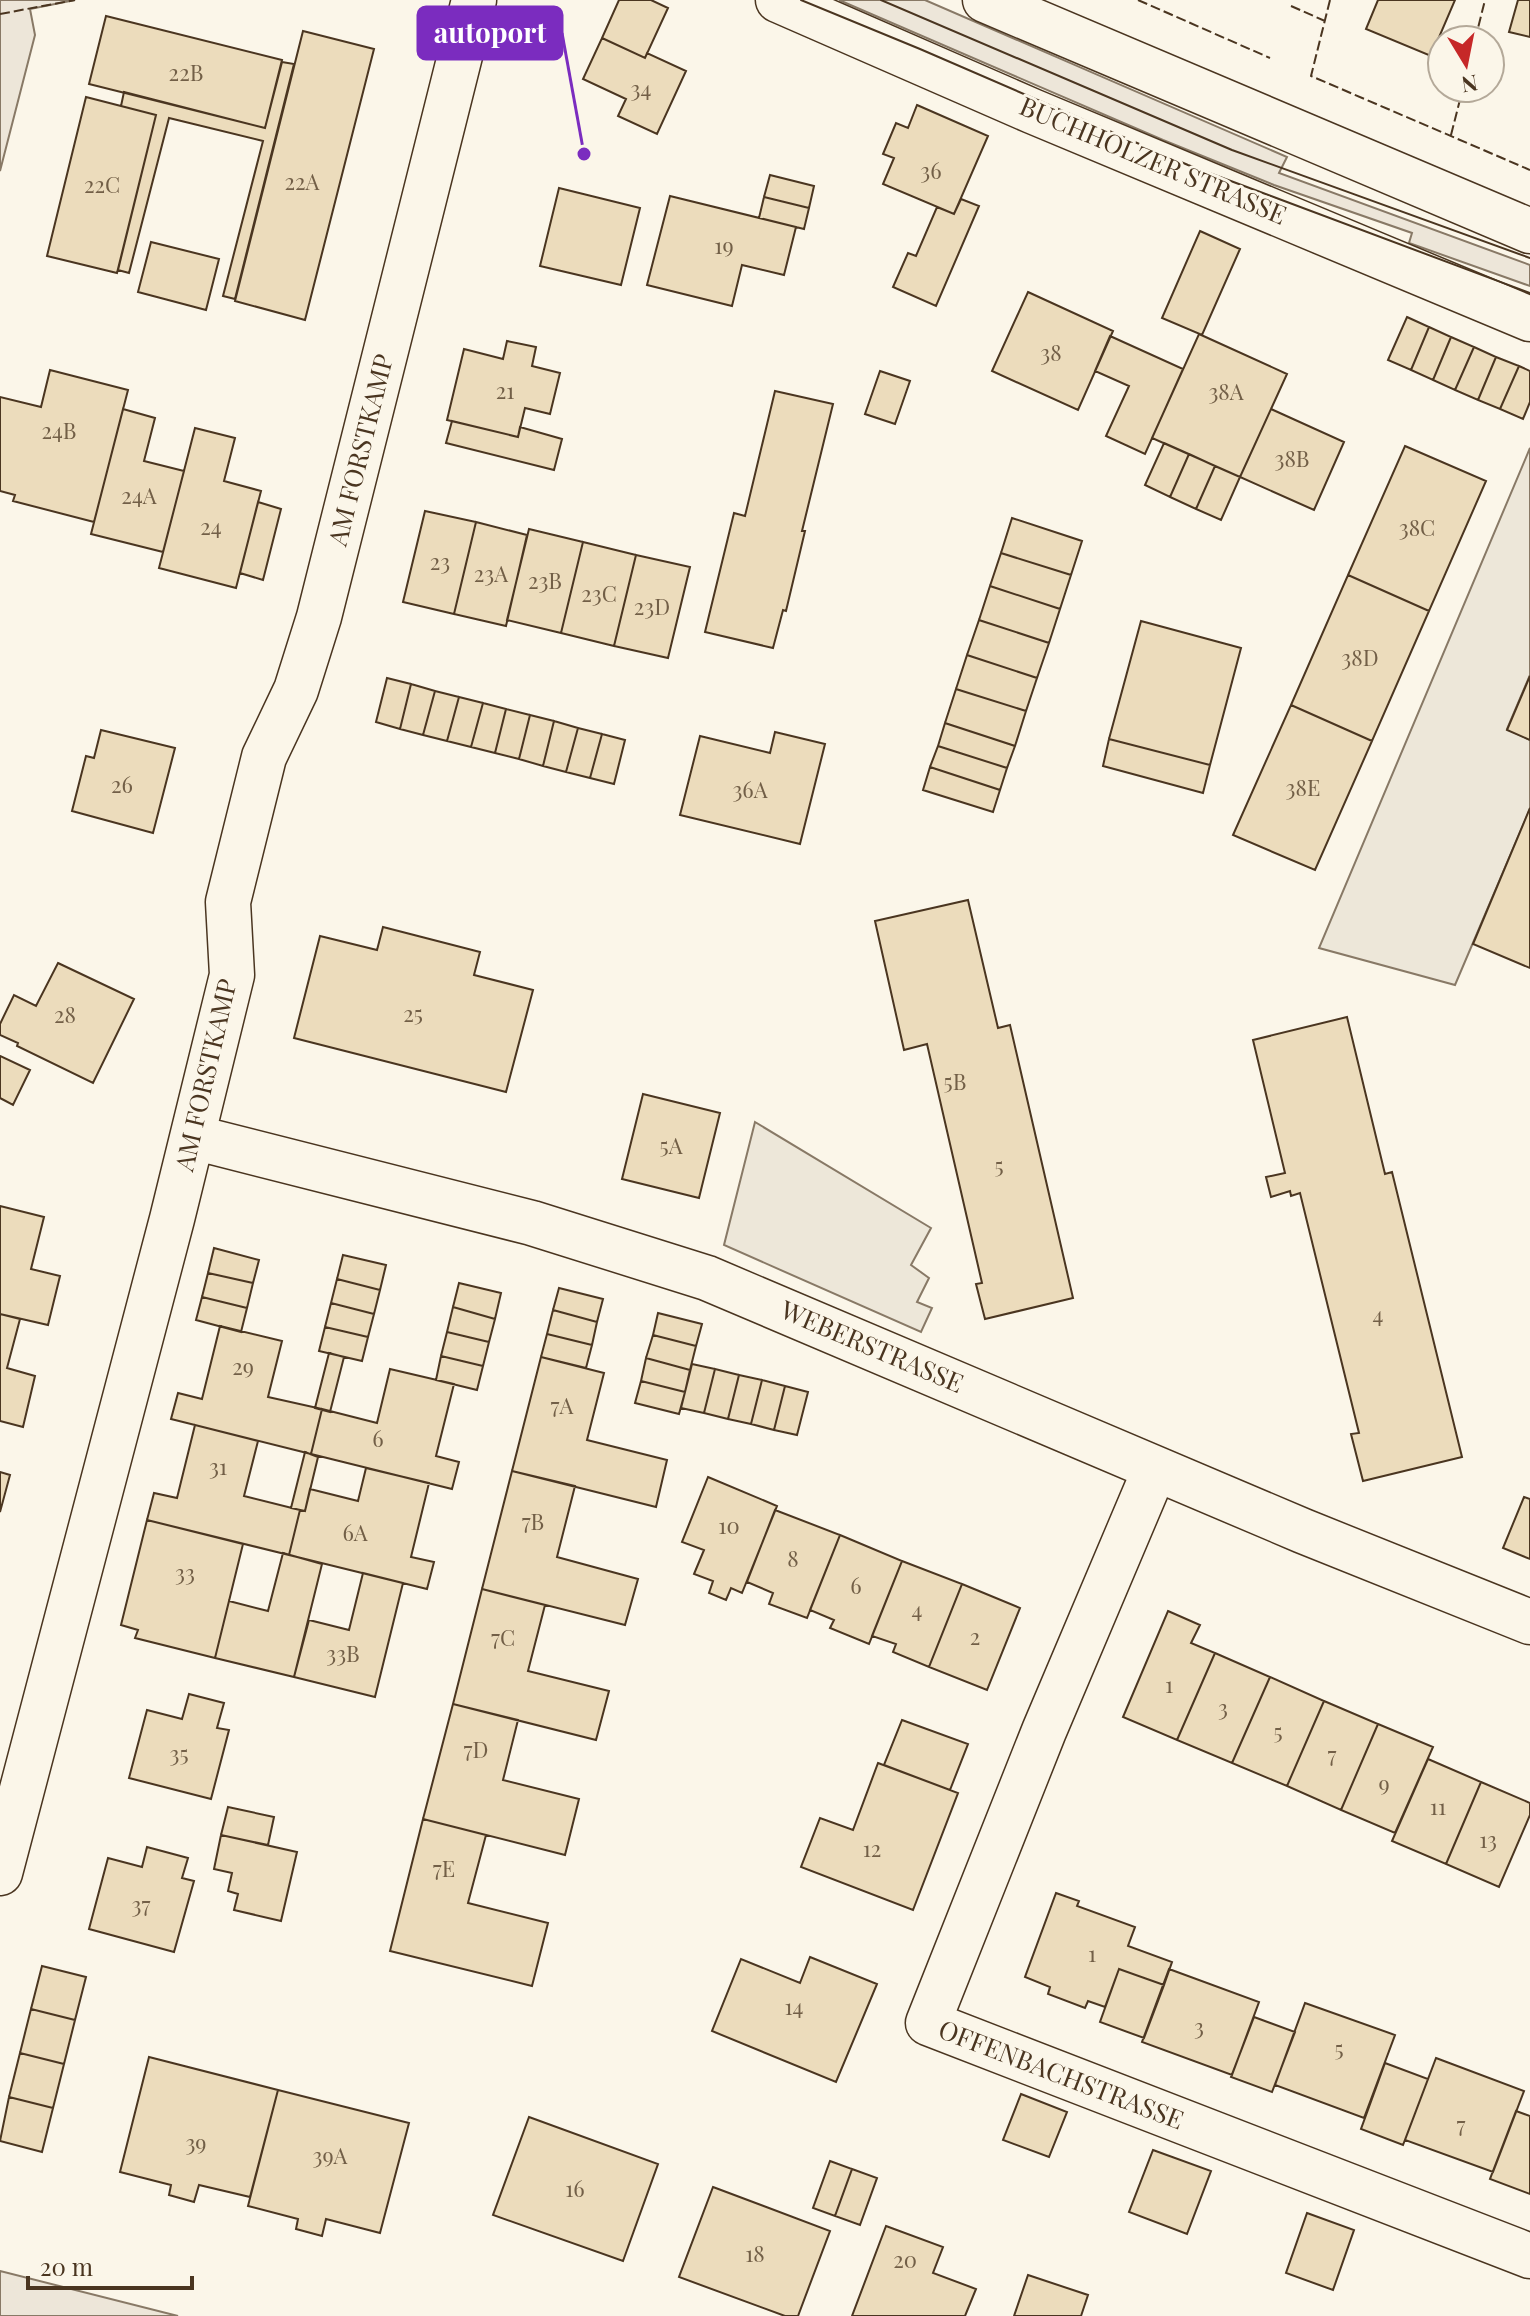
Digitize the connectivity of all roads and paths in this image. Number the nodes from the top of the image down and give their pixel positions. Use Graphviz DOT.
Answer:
graph roads {
  1 [pos="474,0"];
  2 [pos="778,0"];
  3 [pos="985,0"];
  4 [pos="1530,231"];
  5 [pos="1530,319"];
  6 [pos="193,1137"];
  7 [pos="1155,1469"];
  8 [pos="1530,1622"];
  9 [pos="0,1873"];
  10 [pos="1530,2256"];
  1 -- 6 [label="street, AM FORSTKAMP"];
  2 -- 5 [label="street, BUCHHOLZER STRASSE"];
  3 -- 4 [label="street"];
  6 -- 7 [label="street, WEBERSTRASSE"];
  6 -- 9 [label="street, AM FORSTKAMP"];
  7 -- 8 [label="street, WEBERSTRASSE"];
  7 -- 10 [label="street, OFFENBACHSTRASSE"];
}
